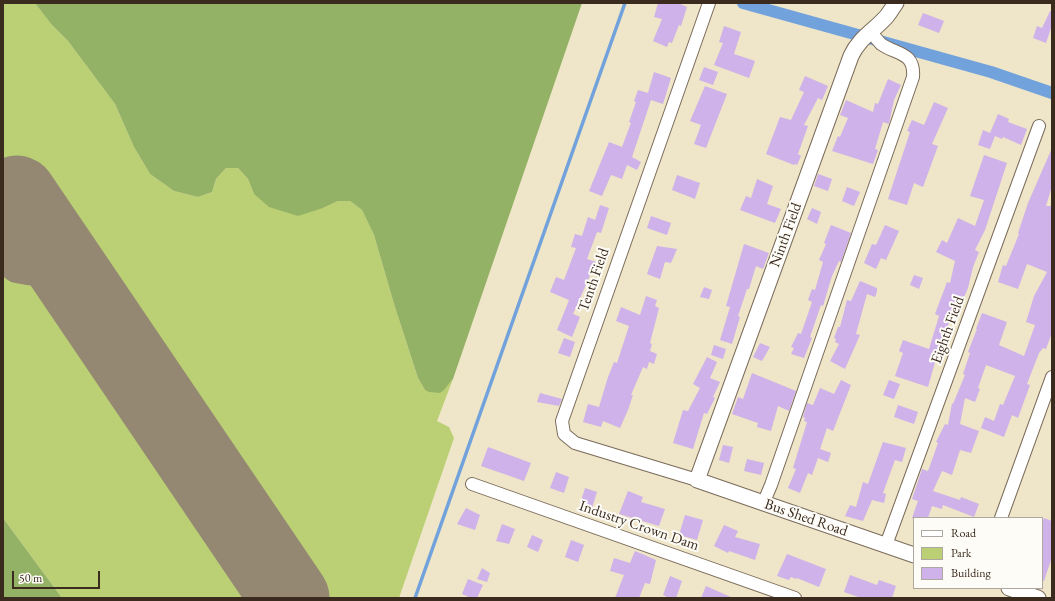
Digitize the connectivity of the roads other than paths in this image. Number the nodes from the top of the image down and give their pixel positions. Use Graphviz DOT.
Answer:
graph roads {
  1 [pos="896,3"];
  2 [pos="707,9"];
  3 [pos="872,31"];
  4 [pos="1039,126"];
  5 [pos="1052,377"];
  6 [pos="697,480"];
  7 [pos="472,484"];
  8 [pos="763,504"];
  9 [pos="1001,517"];
  10 [pos="886,545"];
  11 [pos="913,555"];
  12 [pos="1011,589"];
  13 [pos="795,598"];
  14 [pos="1038,598"];
  1 -- 3 [label="street, Ninth Field"];
  2 -- 6 [label="street, Tenth Field"];
  3 -- 6 [label="street, Ninth Field"];
  3 -- 8 [label="street"];
  4 -- 10 [label="street, Eighth Field"];
  5 -- 9 [label="street"];
  6 -- 8 [label="street, Bus Shed Road"];
  7 -- 13 [label="street, Industry Crown Dam"];
  8 -- 10 [label="street, Bus Shed Road"];
  10 -- 11 [label="street, Bus Shed Road"];
  12 -- 14 [label="street"];
}
